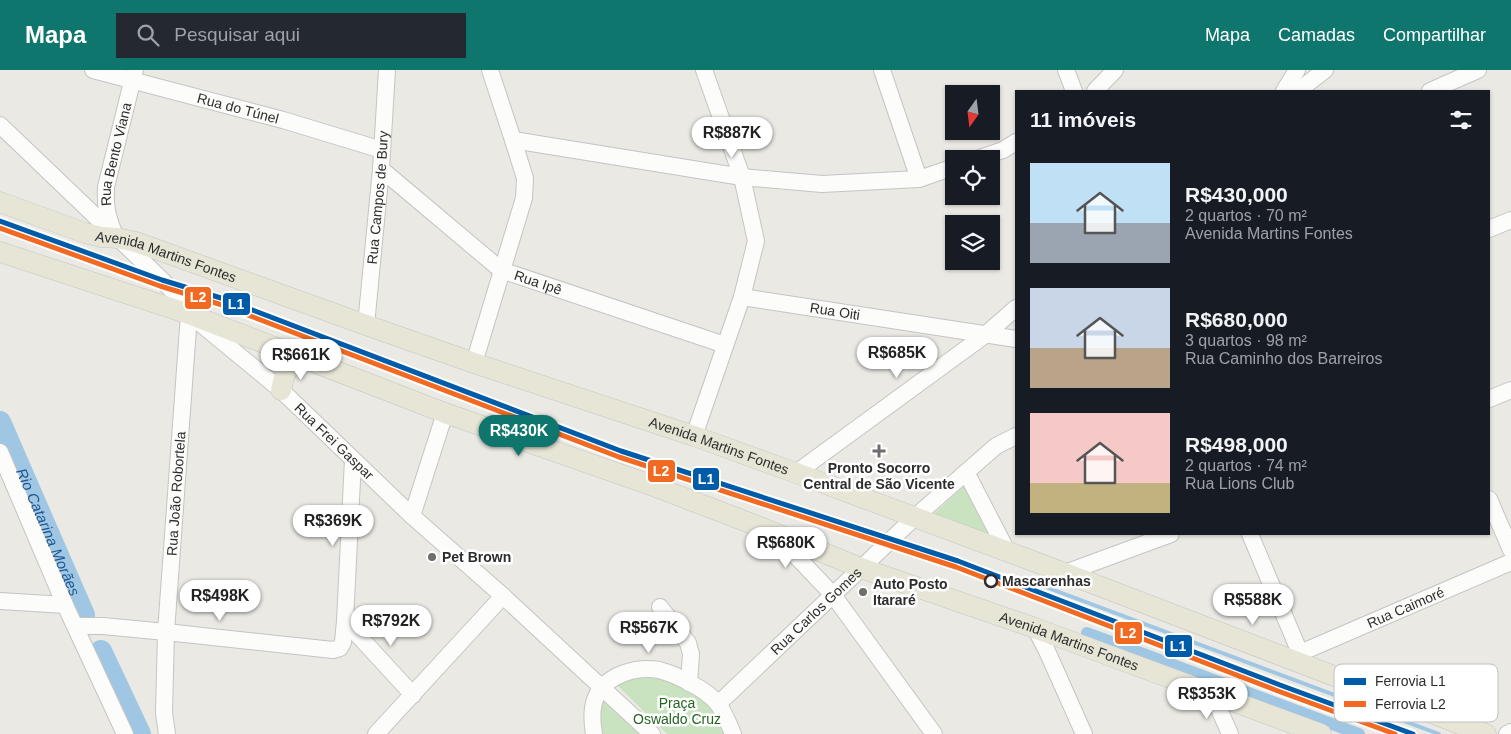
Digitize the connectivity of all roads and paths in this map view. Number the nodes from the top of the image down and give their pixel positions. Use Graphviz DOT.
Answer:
graph roads {
  1 [pos="93,70"];
  2 [pos="387,70"];
  3 [pos="490,70"];
  4 [pos="704,70"];
  5 [pos="882,70"];
  6 [pos="1066,70"];
  7 [pos="1115,70"];
  8 [pos="1326,70"];
  9 [pos="1478,70"];
  10 [pos="134,75"];
  11 [pos="1294,85"];
  12 [pos="1074,90"];
  13 [pos="1096,90"];
  14 [pos="1432,90"];
  15 [pos="0,125"];
  16 [pos="514,140"];
  17 [pos="1015,143"];
  18 [pos="382,150"];
  19 [pos="1000,151"];
  20 [pos="381,169"];
  21 [pos="945,170"];
  22 [pos="742,177"];
  23 [pos="919,179"];
  24 [pos="0,202"];
  25 [pos="1511,220"];
  26 [pos="1490,229"];
  27 [pos="117,238"];
  28 [pos="0,252"];
  29 [pos="501,270"];
  30 [pos="742,297"];
  31 [pos="1015,309"];
  32 [pos="189,314"];
  33 [pos="366,325"];
  34 [pos="985,335"];
  35 [pos="1015,339"];
  36 [pos="725,345"];
  37 [pos="300,357"];
  38 [pos="474,363"];
  39 [pos="280,390"];
  40 [pos="1511,390"];
  41 [pos="1490,399"];
  42 [pos="445,413"];
  43 [pos="694,436"];
  44 [pos="1015,436"];
  45 [pos="0,452"];
  46 [pos="354,460"];
  47 [pos="966,472"];
  48 [pos="796,473"];
  49 [pos="1490,501"];
  50 [pos="412,516"];
  51 [pos="914,518"];
  52 [pos="755,525"];
  53 [pos="1168,535"];
  54 [pos="1250,535"];
  55 [pos="1511,550"];
  56 [pos="1008,553"];
  57 [pos="1511,562"];
  58 [pos="861,568"];
  59 [pos="1065,574"];
  60 [pos="833,595"];
  61 [pos="503,596"];
  62 [pos="0,601"];
  63 [pos="65,605"];
  64 [pos="660,607"];
  65 [pos="346,621"];
  66 [pos="80,626"];
  67 [pos="1035,628"];
  68 [pos="166,632"];
  69 [pos="1298,657"];
  70 [pos="1334,672"];
  71 [pos="689,682"];
  72 [pos="602,686"];
  73 [pos="1212,693"];
  74 [pos="413,695"];
  75 [pos="718,704"];
  76 [pos="1457,722"];
  77 [pos="1511,732"];
  78 [pos="125,734"];
  79 [pos="167,734"];
  80 [pos="376,734"];
  81 [pos="594,734"];
  82 [pos="652,734"];
  83 [pos="734,734"];
  84 [pos="934,734"];
  85 [pos="1084,734"];
  86 [pos="1230,734"];
  87 [pos="1321,734"];
  88 [pos="1486,734"];
  89 [pos="1507,734"];
  1 -- 10 [label="street, Rua do Túnel"];
  2 -- 18 [label="street, Rua Campos de Bury"];
  3 -- 16 [label="street"];
  4 -- 22 [label="street"];
  5 -- 23 [label="street"];
  6 -- 12 [label="street"];
  7 -- 13 [label="street"];
  8 -- 11 [label="street"];
  9 -- 14 [label="street"];
  10 -- 18 [label="street, Rua do Túnel"];
  10 -- 27 [label="street, Rua Bento Viana"];
  15 -- 27 [label="street, Rua Frei Gaspar"];
  16 -- 22 [label="street"];
  16 -- 29 [label="street"];
  17 -- 19 [label="street"];
  18 -- 20 [label="street, Rua Campos de Bury"];
  20 -- 29 [label="street, Rua Ipê"];
  20 -- 33 [label="street, Rua Campos de Bury"];
  21 -- 23 [label="street"];
  22 -- 23 [label="street"];
  22 -- 30 [label="street"];
  24 -- 27 [label="main road, Avenida Martins Fontes"];
  25 -- 26 [label="street"];
  27 -- 32 [label="street, Rua Frei Gaspar"];
  27 -- 33 [label="main road, Avenida Martins Fontes"];
  28 -- 32 [label="main road, Avenida Martins Fontes"];
  29 -- 36 [label="street, Rua Ipê"];
  29 -- 38 [label="street"];
  30 -- 34 [label="street, Rua Oiti"];
  30 -- 36 [label="street"];
  31 -- 34 [label="street"];
  32 -- 37 [label="main road, Avenida Martins Fontes"];
  32 -- 39 [label="street, Rua Frei Gaspar"];
  32 -- 68 [label="street, Rua João Robortela"];
  33 -- 38 [label="main road, Avenida Martins Fontes"];
  34 -- 35 [label="street, Rua Oiti"];
  34 -- 48 [label="street"];
  36 -- 43 [label="street"];
  37 -- 39 [label="main road"];
  37 -- 42 [label="main road, Avenida Martins Fontes"];
  38 -- 43 [label="main road, Avenida Martins Fontes"];
  39 -- 46 [label="street, Rua Frei Gaspar"];
  40 -- 41 [label="street"];
  42 -- 50 [label="street"];
  42 -- 52 [label="main road, Avenida Martins Fontes"];
  43 -- 48 [label="main road, Avenida Martins Fontes"];
  44 -- 47 [label="street, Rua Carlos Gomes"];
  45 -- 63 [label="street"];
  46 -- 50 [label="street, Rua Frei Gaspar"];
  46 -- 65 [label="street"];
  47 -- 51 [label="street, Rua Carlos Gomes"];
  47 -- 56 [label="street"];
  48 -- 51 [label="main road, Avenida Martins Fontes"];
  49 -- 55 [label="street"];
  50 -- 61 [label="street, Rua Frei Gaspar"];
  51 -- 56 [label="main road, Avenida Martins Fontes"];
  51 -- 58 [label="street, Rua Carlos Gomes"];
  52 -- 58 [label="main road, Avenida Martins Fontes"];
  52 -- 60 [label="street"];
  53 -- 59 [label="street"];
  54 -- 69 [label="street"];
  56 -- 59 [label="main road, Avenida Martins Fontes"];
  57 -- 69 [label="street, Rua Caimoré"];
  58 -- 60 [label="street, Rua Carlos Gomes"];
  58 -- 67 [label="main road, Avenida Martins Fontes"];
  59 -- 69 [label="main road, Avenida Martins Fontes"];
  60 -- 75 [label="street, Rua Carlos Gomes"];
  60 -- 84 [label="street"];
  61 -- 72 [label="street, Rua Frei Gaspar"];
  61 -- 74 [label="street"];
  62 -- 63 [label="street"];
  63 -- 66 [label="street"];
  64 -- 71 [label="street"];
  65 -- 68 [label="street"];
  65 -- 74 [label="street"];
  66 -- 68 [label="street"];
  66 -- 78 [label="street"];
  67 -- 73 [label="main road, Avenida Martins Fontes"];
  67 -- 85 [label="street"];
  68 -- 79 [label="street, Rua João Robortela"];
  69 -- 70 [label="main road, Avenida Martins Fontes"];
  71 -- 72 [label="street"];
  71 -- 75 [label="street"];
  72 -- 81 [label="street"];
  72 -- 82 [label="street, Rua Frei Gaspar"];
  73 -- 86 [label="street"];
  73 -- 87 [label="main road, Avenida Martins Fontes"];
  74 -- 80 [label="street"];
  75 -- 83 [label="street"];
  76 -- 88 [label="main road, Avenida Martins Fontes"];
  77 -- 89 [label="street"];
}
